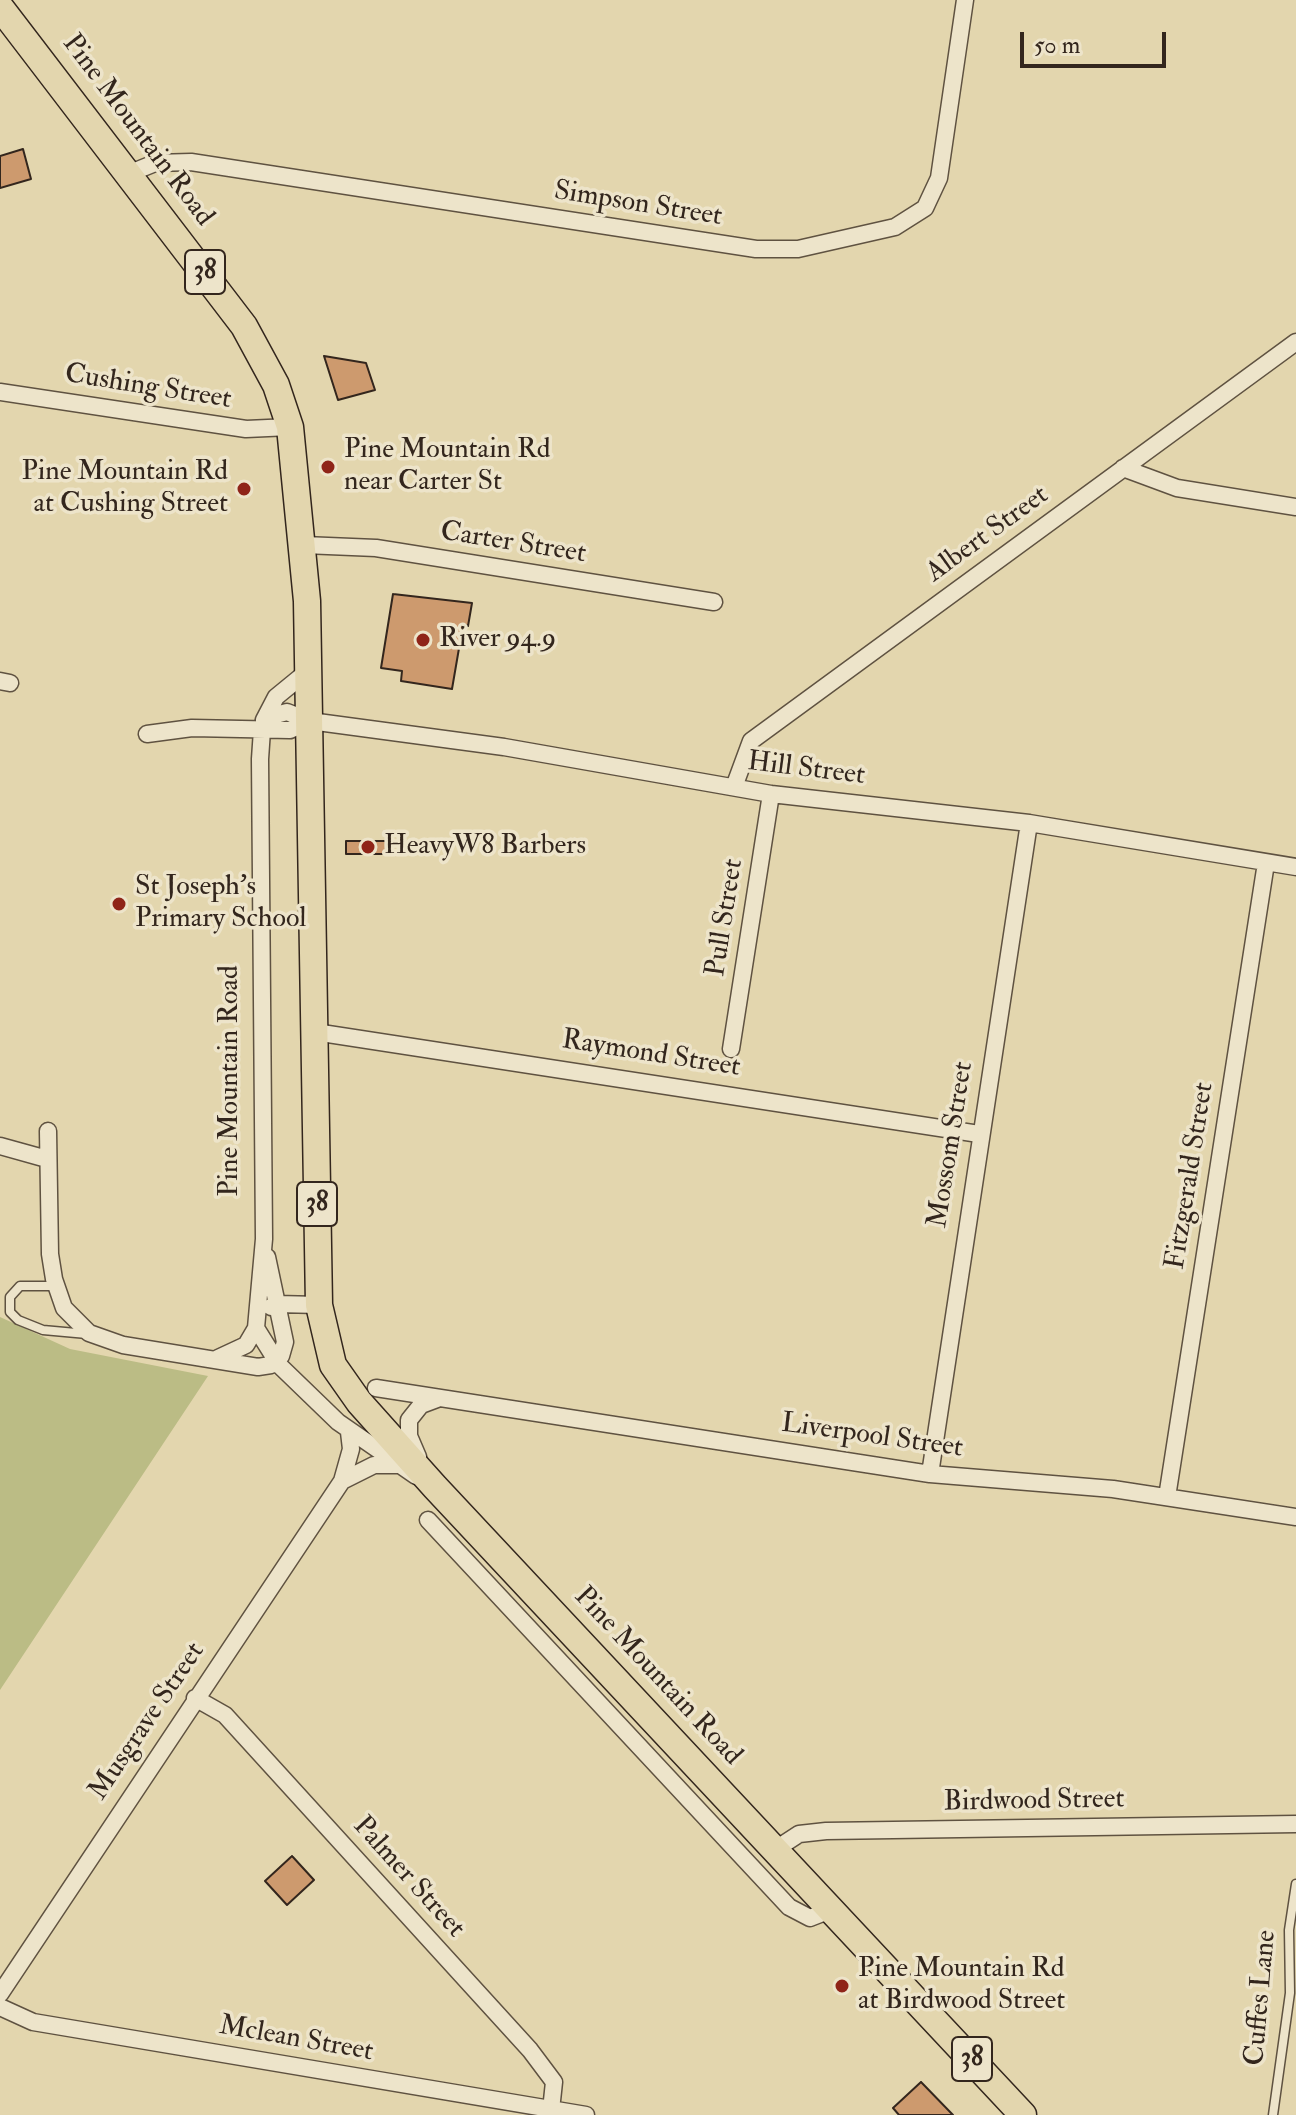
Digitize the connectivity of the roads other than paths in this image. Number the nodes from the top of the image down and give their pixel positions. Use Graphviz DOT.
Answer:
graph roads {
  1 [pos="965,0"];
  2 [pos="0,7"];
  3 [pos="0,24"];
  4 [pos="24,37"];
  5 [pos="128,174"];
  6 [pos="1296,342"];
  7 [pos="0,392"];
  8 [pos="290,427"];
  9 [pos="1123,468"];
  10 [pos="1296,507"];
  11 [pos="304,545"];
  12 [pos="714,602"];
  13 [pos="309,670"];
  14 [pos="310,721"];
  15 [pos="262,728"];
  16 [pos="147,734"];
  17 [pos="734,787"];
  18 [pos="771,794"];
  19 [pos="1029,823"];
  20 [pos="1266,863"];
  21 [pos="1296,867"];
  22 [pos="315,1032"];
  23 [pos="731,1049"];
  24 [pos="48,1131"];
  25 [pos="979,1134"];
  26 [pos="0,1146"];
  27 [pos="47,1159"];
  28 [pos="264,1239"];
  29 [pos="55,1286"];
  30 [pos="277,1304"];
  31 [pos="319,1305"];
  32 [pos="256,1322"];
  33 [pos="95,1336"];
  34 [pos="217,1358"];
  35 [pos="275,1361"];
  36 [pos="376,1388"];
  37 [pos="443,1399"];
  38 [pos="349,1432"];
  39 [pos="398,1465"];
  40 [pos="930,1474"];
  41 [pos="342,1481"];
  42 [pos="435,1487"];
  43 [pos="1167,1497"];
  44 [pos="1296,1517"];
  45 [pos="428,1520"];
  46 [pos="195,1698"];
  47 [pos="1296,1824"];
  48 [pos="776,1849"];
  49 [pos="1296,1884"];
  50 [pos="833,1909"];
  51 [pos="0,1994"];
  52 [pos="0,2007"];
  53 [pos="551,2110"];
  54 [pos="586,2115"];
  55 [pos="1023,2115"];
  56 [pos="1273,2115"];
  1 -- 5 [label="street, Simpson Street"];
  2 -- 4 [label="main road, Pine Mountain Road / 38"];
  3 -- 4 [label="main road, Pine Mountain Road / 38"];
  4 -- 5 [label="main road, Pine Mountain Road / 38"];
  5 -- 8 [label="main road, Pine Mountain Road / 38"];
  6 -- 9 [label="street, Albert Street"];
  7 -- 8 [label="street, Cushing Street"];
  8 -- 11 [label="main road, Pine Mountain Road / 38"];
  9 -- 10 [label="street"];
  9 -- 17 [label="street, Albert Street"];
  11 -- 12 [label="street, Carter Street"];
  11 -- 13 [label="main road, Pine Mountain Road / 38"];
  13 -- 14 [label="main road, Pine Mountain Road / 38"];
  13 -- 15 [label="street"];
  14 -- 15 [label="street"];
  14 -- 17 [label="street, Hill Street"];
  14 -- 22 [label="main road, Pine Mountain Road / 38"];
  15 -- 16 [label="street"];
  15 -- 28 [label="street, Pine Mountain Road"];
  17 -- 18 [label="street, Hill Street"];
  18 -- 19 [label="street, Hill Street"];
  18 -- 23 [label="street, Pull Street"];
  19 -- 20 [label="street, Hill Street"];
  19 -- 25 [label="street, Mossom Street"];
  20 -- 21 [label="street, Hill Street"];
  20 -- 43 [label="street, Fitzgerald Street"];
  22 -- 25 [label="street, Raymond Street"];
  22 -- 31 [label="main road, Pine Mountain Road / 38"];
  24 -- 27 [label="street"];
  25 -- 40 [label="street, Mossom Street"];
  26 -- 27 [label="street"];
  27 -- 29 [label="street"];
  28 -- 30 [label="street, Pine Mountain Road"];
  28 -- 32 [label="street, Pine Mountain Road"];
  29 -- 33 [label="street"];
  29 -- 33 [label="lane"];
  30 -- 31 [label="street"];
  30 -- 32 [label="street"];
  30 -- 35 [label="street, Pine Mountain Road"];
  31 -- 42 [label="main road, Pine Mountain Road / 38"];
  32 -- 34 [label="street"];
  32 -- 35 [label="street, Pine Mountain Road"];
  33 -- 34 [label="street"];
  34 -- 35 [label="street"];
  35 -- 38 [label="street, Pine Mountain Road"];
  36 -- 37 [label="street, Liverpool Street"];
  37 -- 40 [label="street, Liverpool Street"];
  37 -- 42 [label="street"];
  38 -- 39 [label="street, Pine Mountain Road"];
  38 -- 41 [label="street, Musgrave Street"];
  39 -- 41 [label="street"];
  39 -- 42 [label="street, Pine Mountain Road"];
  40 -- 43 [label="street, Liverpool Street"];
  41 -- 46 [label="street, Musgrave Street"];
  42 -- 48 [label="main road, Pine Mountain Road / 38"];
  43 -- 44 [label="street, Liverpool Street"];
  45 -- 50 [label="street"];
  46 -- 51 [label="street, Musgrave Street"];
  46 -- 53 [label="street, Palmer Street"];
  47 -- 48 [label="street, Birdwood Street"];
  48 -- 50 [label="main road, Pine Mountain Road / 38"];
  49 -- 56 [label="lane, Cuffes Lane"];
  50 -- 55 [label="main road, Pine Mountain Road / 38"];
  52 -- 53 [label="street, Mclean Street"];
  53 -- 54 [label="street, Mclean Street"];
}
